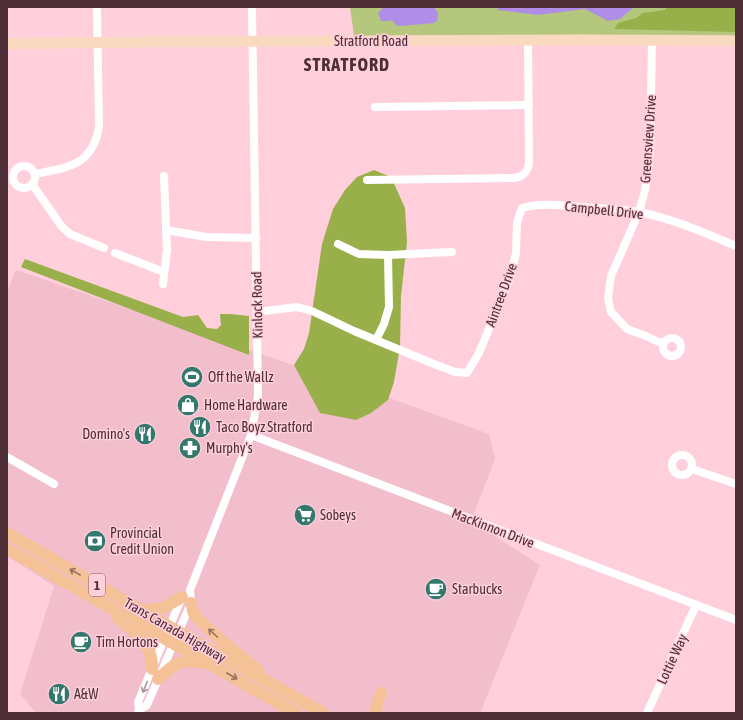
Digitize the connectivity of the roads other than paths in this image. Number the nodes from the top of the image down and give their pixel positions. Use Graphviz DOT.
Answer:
graph roads {
  1 [pos="97,7"];
  2 [pos="252,7"];
  3 [pos="528,40"];
  4 [pos="652,40"];
  5 [pos="736,41"];
  6 [pos="97,42"];
  7 [pos="254,42"];
  8 [pos="7,44"];
  9 [pos="529,105"];
  10 [pos="375,107"];
  11 [pos="35,174"];
  12 [pos="164,176"];
  13 [pos="367,180"];
  14 [pos="32,184"];
  15 [pos="639,212"];
  16 [pos="519,214"];
  17 [pos="166,230"];
  18 [pos="256,238"];
  19 [pos="338,244"];
  20 [pos="736,246"];
  21 [pos="104,248"];
  22 [pos="452,252"];
  23 [pos="115,253"];
  24 [pos="388,255"];
  25 [pos="164,272"];
  26 [pos="163,284"];
  27 [pos="257,312"];
  28 [pos="376,340"];
  29 [pos="663,344"];
  30 [pos="251,435"];
  31 [pos="7,457"];
  32 [pos="692,469"];
  33 [pos="54,484"];
  34 [pos="736,484"];
  35 [pos="7,533"];
  36 [pos="7,549"];
  37 [pos="187,597"];
  38 [pos="101,602"];
  39 [pos="696,605"];
  40 [pos="142,611"];
  41 [pos="736,620"];
  42 [pos="172,635"];
  43 [pos="213,666"];
  44 [pos="155,674"];
  45 [pos="287,693"];
  46 [pos="381,693"];
  47 [pos="138,712"];
  48 [pos="296,713"];
  49 [pos="323,713"];
  50 [pos="376,713"];
  51 [pos="647,713"];
  1 -- 6 [label="street"];
  2 -- 7 [label="street, Kinlock Road"];
  3 -- 4 [label="main road, Stratford Road"];
  3 -- 7 [label="main road, Stratford Road"];
  3 -- 9 [label="street"];
  4 -- 5 [label="main road, Stratford Road"];
  4 -- 15 [label="street, Greensview Drive"];
  6 -- 7 [label="main road, Stratford Road"];
  6 -- 8 [label="main road, Stratford Road"];
  6 -- 11 [label="street"];
  7 -- 18 [label="street, Kinlock Road"];
  9 -- 10 [label="street"];
  9 -- 13 [label="street"];
  11 -- 14 [label="street"];
  11 -- 14 [label="street"];
  12 -- 17 [label="street"];
  14 -- 21 [label="street"];
  15 -- 16 [label="street, Campbell Drive"];
  15 -- 20 [label="street, Campbell Drive"];
  15 -- 29 [label="street, Greensview Drive"];
  16 -- 28 [label="street, Aintree Drive"];
  17 -- 18 [label="street"];
  17 -- 25 [label="street"];
  18 -- 27 [label="street, Kinlock Road"];
  19 -- 24 [label="street"];
  22 -- 24 [label="street"];
  23 -- 25 [label="street"];
  24 -- 28 [label="street"];
  25 -- 26 [label="street"];
  27 -- 28 [label="street"];
  27 -- 30 [label="street, Kinlock Road"];
  30 -- 37 [label="street, Kinlock Road"];
  30 -- 39 [label="street, MacKinnon Drive"];
  31 -- 33 [label="street"];
  32 -- 34 [label="street"];
  40 -- 35 [label="highway, Trans Canada Highway / 1, one-way"];
  36 -- 38 [label="highway, Trans Canada Highway / 1"];
  37 -- 40 [label="highway"];
  37 -- 42 [label="street, Kinlock Road"];
  45 -- 37 [label="highway, one-way"];
  38 -- 42 [label="highway, Trans Canada Highway / 1"];
  38 -- 44 [label="highway"];
  39 -- 41 [label="street, MacKinnon Drive"];
  39 -- 51 [label="street, Lottie Way"];
  40 -- 42 [label="highway, Trans Canada Highway / 1"];
  42 -- 43 [label="highway, Trans Canada Highway / 1"];
  42 -- 44 [label="street"];
  42 -- 44 [label="street"];
  42 -- 45 [label="highway, Trans Canada Highway / 1"];
  43 -- 44 [label="highway"];
  43 -- 48 [label="highway, Trans Canada Highway / 1, one-way"];
  44 -- 47 [label="street, one-way"];
  44 -- 47 [label="street"];
  45 -- 49 [label="highway, Trans Canada Highway / 1"];
  46 -- 50 [label="highway"];
}
